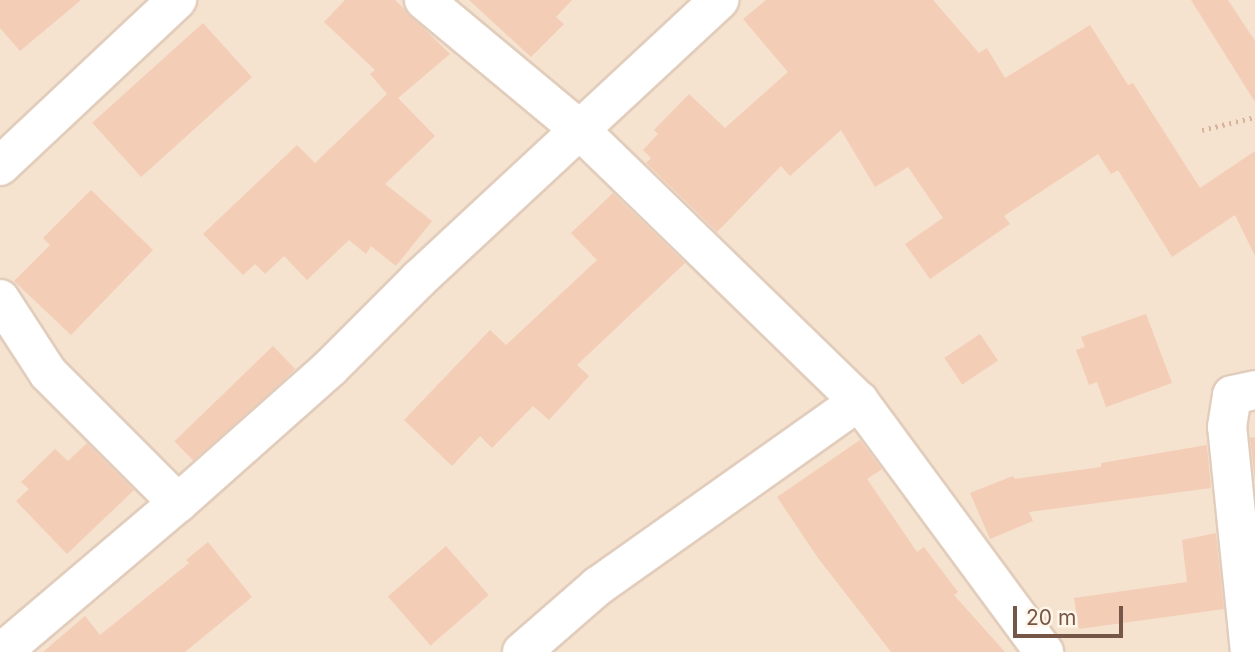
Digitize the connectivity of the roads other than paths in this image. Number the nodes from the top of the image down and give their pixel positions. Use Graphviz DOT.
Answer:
graph roads {
  1 [pos="177,0"];
  2 [pos="424,0"];
  3 [pos="719,0"];
  4 [pos="579,129"];
  5 [pos="0,166"];
  6 [pos="0,299"];
  7 [pos="1255,390"];
  8 [pos="859,401"];
  9 [pos="178,503"];
  10 [pos="2,652"];
  11 [pos="522,652"];
  12 [pos="1044,652"];
  13 [pos="1250,652"];
  1 -- 5 [label="street"];
  2 -- 4 [label="street"];
  3 -- 4 [label="street"];
  4 -- 8 [label="street"];
  4 -- 9 [label="street"];
  6 -- 9 [label="street"];
  7 -- 13 [label="street"];
  8 -- 11 [label="street"];
  8 -- 12 [label="street"];
  9 -- 10 [label="street"];
}
